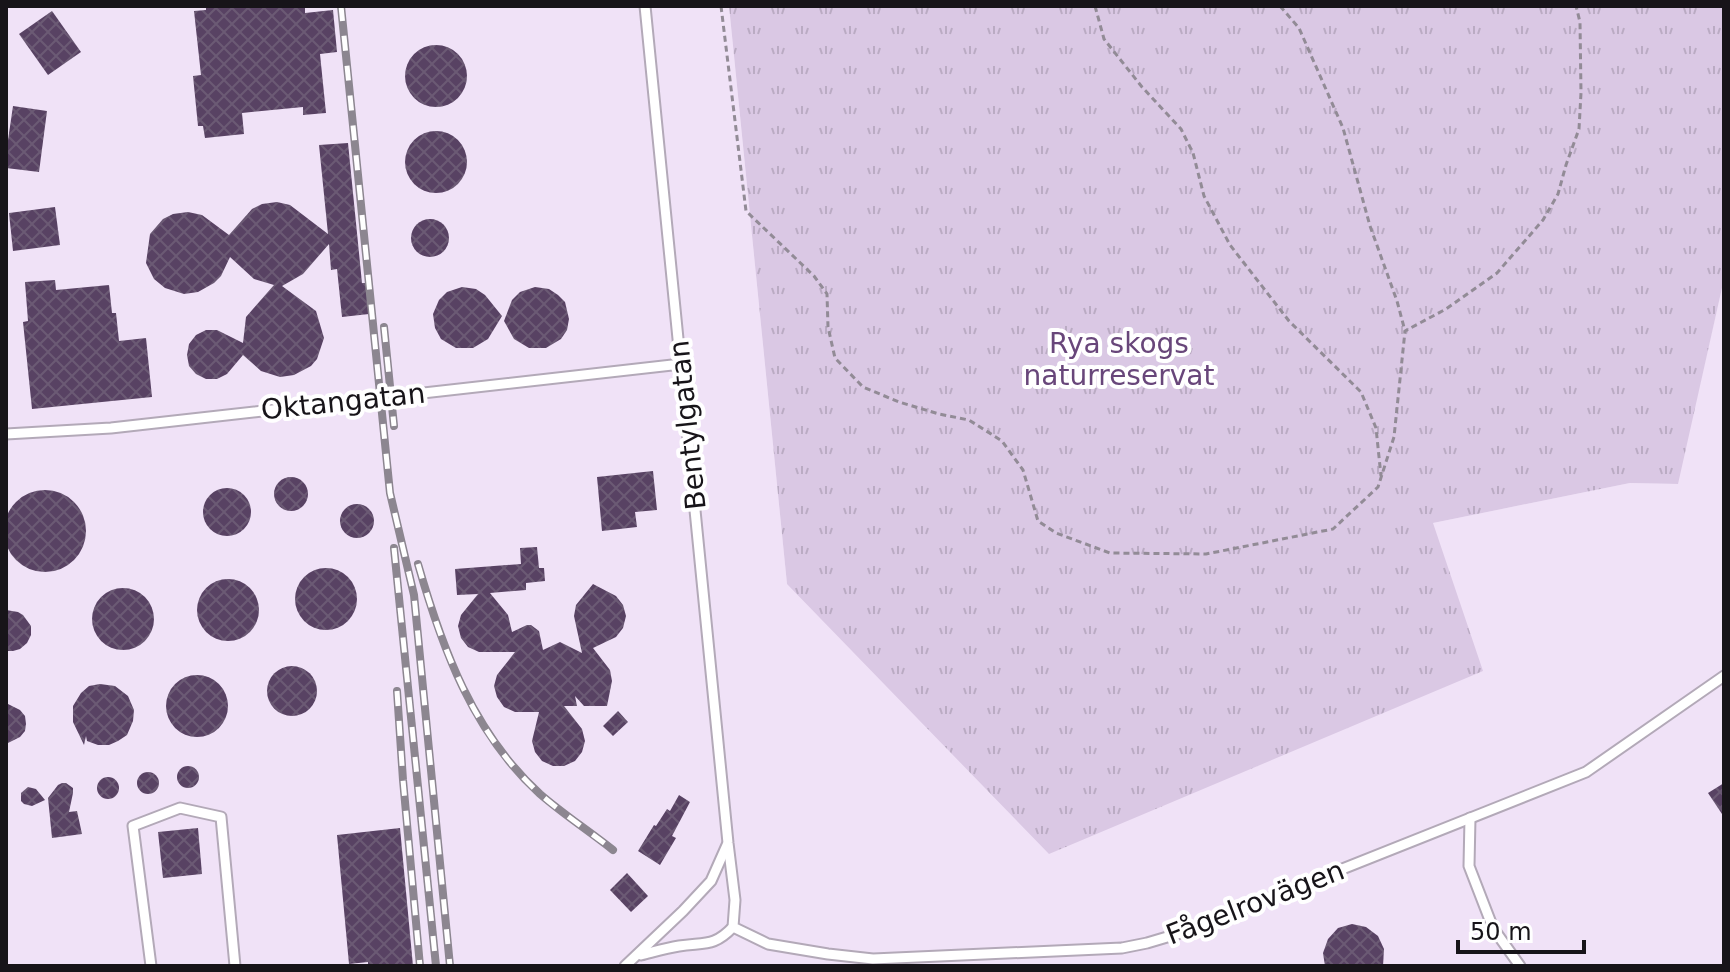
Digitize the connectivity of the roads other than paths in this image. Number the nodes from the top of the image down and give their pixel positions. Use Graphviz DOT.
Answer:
graph roads {
  1 [pos="645,6"];
  2 [pos="681,364"];
  3 [pos="6,434"];
  4 [pos="1724,676"];
  5 [pos="1470,818"];
  6 [pos="728,843"];
  7 [pos="733,927"];
  8 [pos="637,956"];
  9 [pos="151,966"];
  10 [pos="235,966"];
  11 [pos="625,966"];
  12 [pos="1520,966"];
  1 -- 2 [label="lane, Bentylgatan"];
  2 -- 3 [label="lane, Oktangatan"];
  2 -- 6 [label="lane, Bentylgatan"];
  4 -- 5 [label="lane, Fågelrovägen"];
  5 -- 7 [label="lane, Fågelrovägen"];
  5 -- 12 [label="lane"];
  6 -- 7 [label="lane"];
  6 -- 8 [label="lane"];
  7 -- 8 [label="lane"];
  8 -- 11 [label="lane"];
  9 -- 10 [label="lane"];
}
